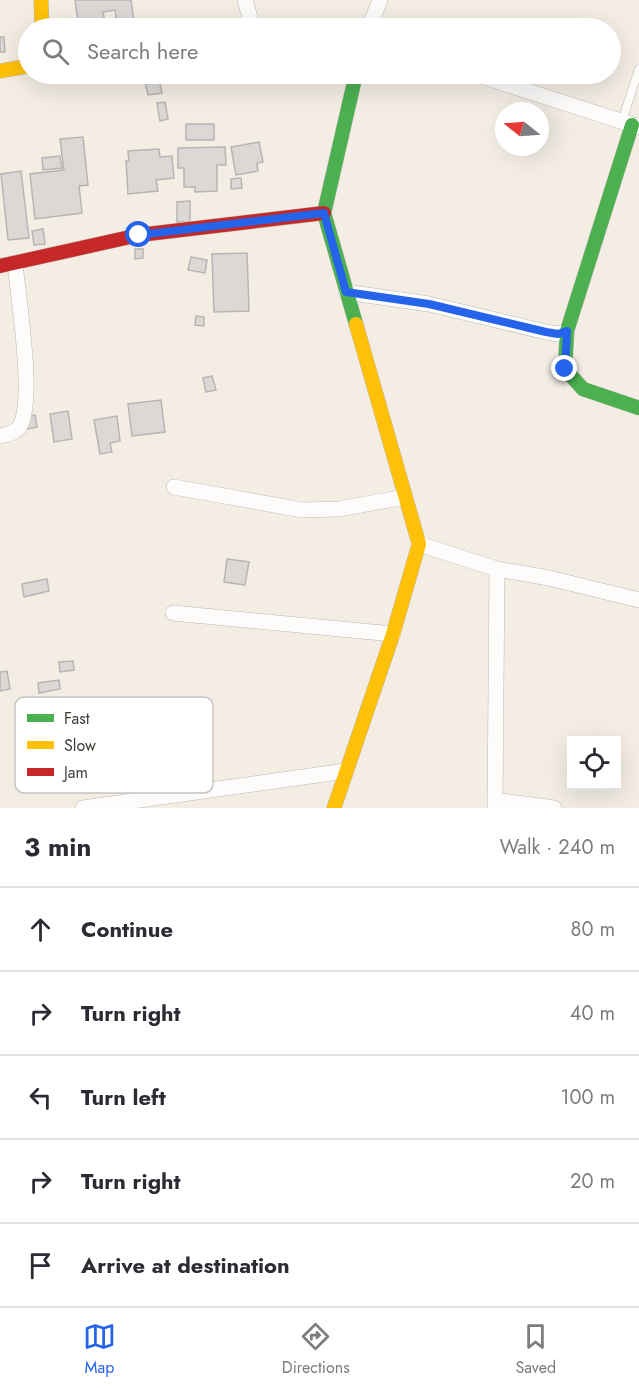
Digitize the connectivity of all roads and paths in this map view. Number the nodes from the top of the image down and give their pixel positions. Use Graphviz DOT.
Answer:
graph roads {
  1 [pos="41,0"];
  2 [pos="245,0"];
  3 [pos="380,0"];
  4 [pos="42,18"];
  5 [pos="250,18"];
  6 [pos="373,18"];
  7 [pos="18,68"];
  8 [pos="639,69"];
  9 [pos="0,71"];
  10 [pos="355,84"];
  11 [pos="506,84"];
  12 [pos="631,124"];
  13 [pos="324,213"];
  14 [pos="8,264"];
  15 [pos="346,292"];
  16 [pos="567,331"];
  17 [pos="639,408"];
  18 [pos="0,436"];
  19 [pos="174,487"];
  20 [pos="405,497"];
  21 [pos="419,544"];
  22 [pos="497,569"];
  23 [pos="639,600"];
  24 [pos="173,614"];
  25 [pos="393,634"];
  26 [pos="346,771"];
  27 [pos="213,790"];
  28 [pos="190,793"];
  29 [pos="495,804"];
  30 [pos="83,808"];
  31 [pos="334,808"];
  32 [pos="554,808"];
  1 -- 4 [label="street"];
  2 -- 5 [label="street"];
  3 -- 6 [label="street"];
  7 -- 9 [label="street"];
  8 -- 12 [label="lane"];
  10 -- 13 [label="street"];
  11 -- 12 [label="street"];
  12 -- 16 [label="street"];
  13 -- 14 [label="street"];
  13 -- 15 [label="street"];
  14 -- 18 [label="street"];
  15 -- 16 [label="street"];
  15 -- 20 [label="street"];
  16 -- 17 [label="street"];
  19 -- 20 [label="street"];
  20 -- 21 [label="street"];
  21 -- 22 [label="street"];
  21 -- 25 [label="street"];
  22 -- 23 [label="street"];
  22 -- 29 [label="street"];
  24 -- 25 [label="street"];
  25 -- 26 [label="street"];
  26 -- 27 [label="street"];
  26 -- 31 [label="street"];
  28 -- 30 [label="street"];
  29 -- 32 [label="street"];
}
